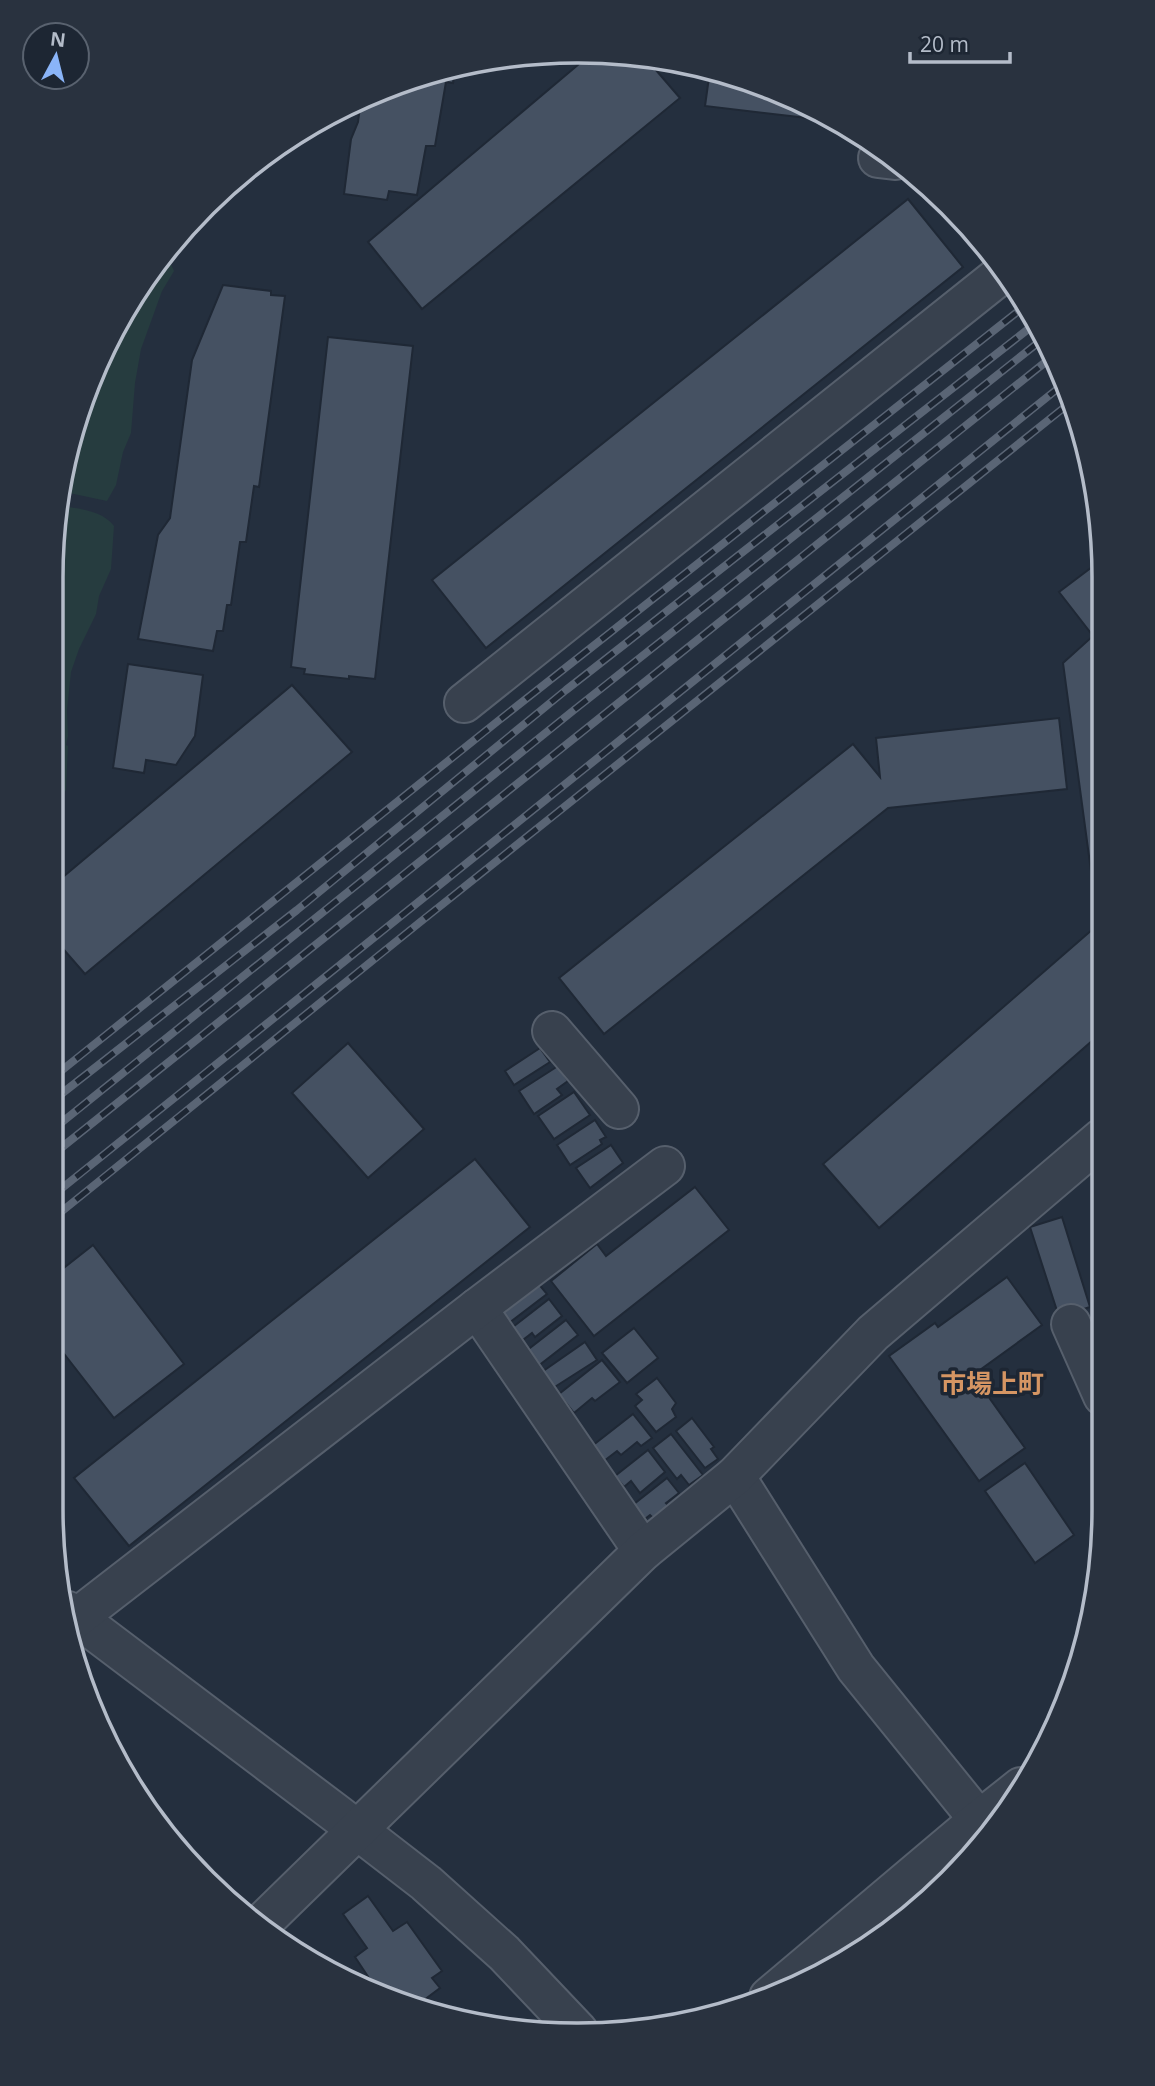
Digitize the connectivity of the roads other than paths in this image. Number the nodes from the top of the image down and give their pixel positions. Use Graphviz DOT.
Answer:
graph roads {
  1 [pos="996,279"];
  2 [pos="464,703"];
  3 [pos="552,1031"];
  4 [pos="619,1109"];
  5 [pos="1092,1147"];
  6 [pos="665,1166"];
  7 [pos="477,1308"];
  8 [pos="1071,1324"];
  9 [pos="1092,1371"];
  10 [pos="735,1476"];
  11 [pos="643,1551"];
  12 [pos="74,1615"];
  13 [pos="76,1620"];
  14 [pos="997,1806"];
  15 [pos="979,1820"];
  16 [pos="357,1829"];
  17 [pos="910,1898"];
  18 [pos="266,1919"];
  19 [pos="825,1959"];
  20 [pos="570,2023"];
  1 -- 2 [label="street"];
  3 -- 4 [label="street"];
  5 -- 10 [label="street"];
  6 -- 7 [label="street"];
  7 -- 11 [label="street"];
  7 -- 12 [label="street"];
  8 -- 9 [label="street"];
  10 -- 11 [label="street"];
  10 -- 15 [label="street"];
  11 -- 16 [label="street"];
  13 -- 16 [label="street"];
  14 -- 15 [label="street"];
  15 -- 17 [label="street"];
  16 -- 18 [label="street"];
  16 -- 20 [label="street"];
  17 -- 19 [label="street"];
}
